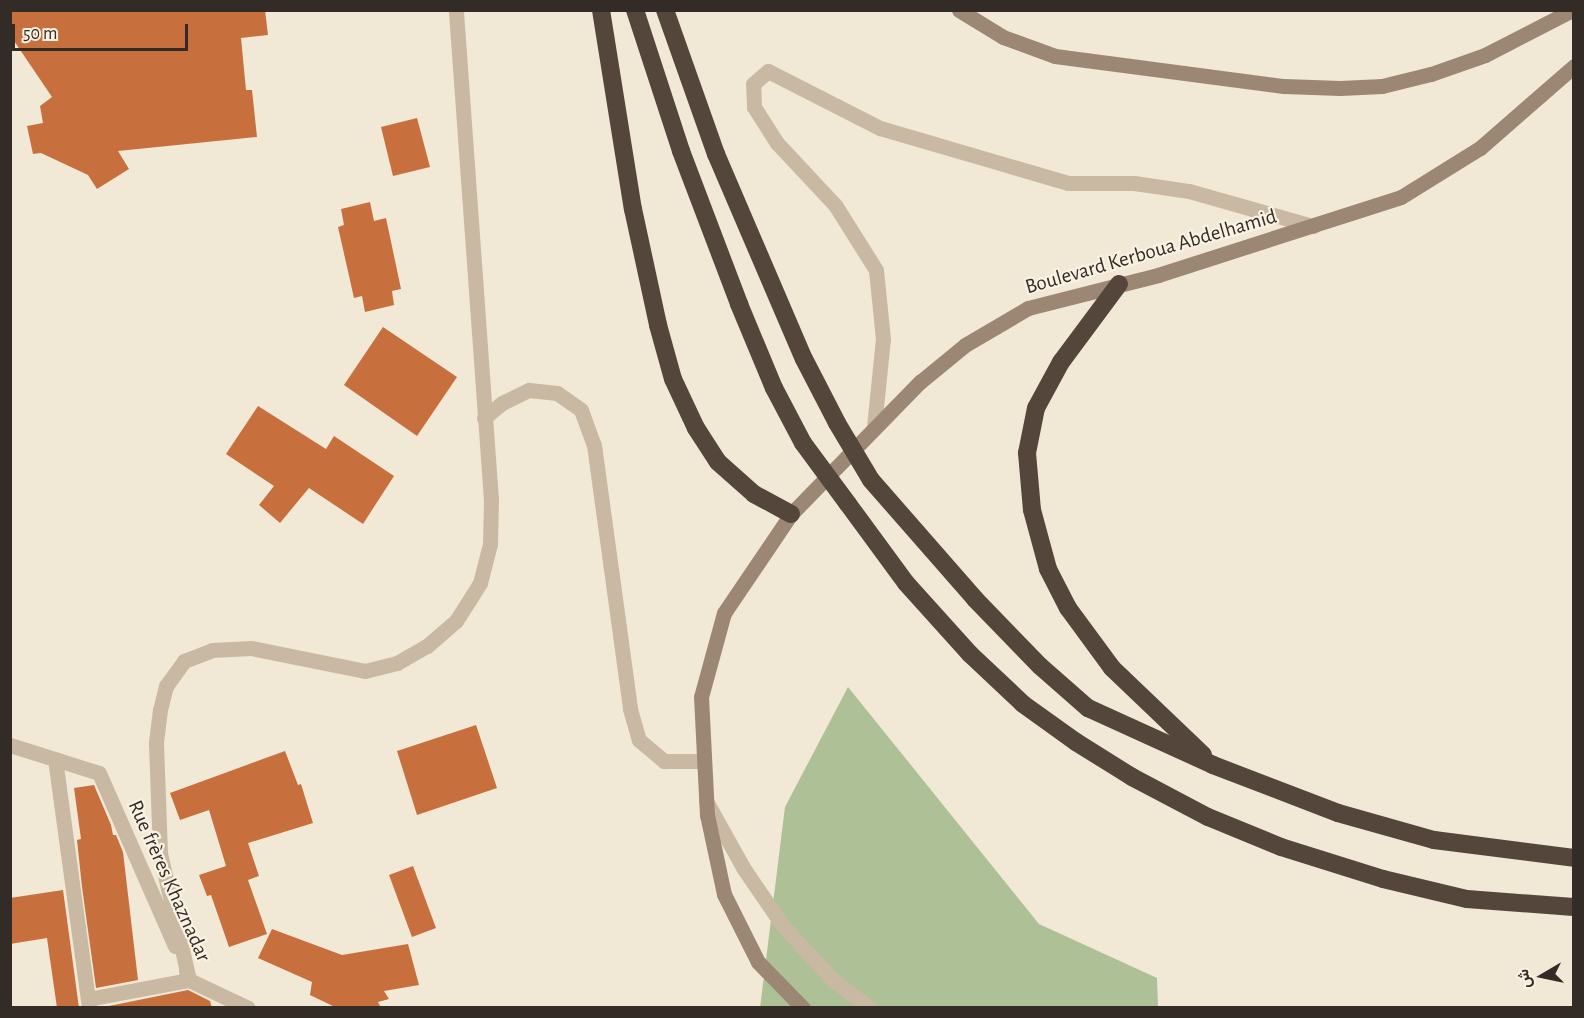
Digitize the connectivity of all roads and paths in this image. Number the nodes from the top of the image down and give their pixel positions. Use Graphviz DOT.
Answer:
graph roads {
  1 [pos="456,10"];
  2 [pos="601,10"];
  3 [pos="634,10"];
  4 [pos="665,10"];
  5 [pos="959,10"];
  6 [pos="1572,10"];
  7 [pos="1574,66"];
  8 [pos="1313,226"];
  9 [pos="1119,284"];
  10 [pos="484,418"];
  11 [pos="874,427"];
  12 [pos="791,514"];
  13 [pos="10,745"];
  14 [pos="55,759"];
  15 [pos="704,761"];
  16 [pos="1213,765"];
  17 [pos="706,801"];
  18 [pos="1574,858"];
  19 [pos="1574,907"];
  20 [pos="189,980"];
  21 [pos="88,1003"];
  22 [pos="248,1008"];
  23 [pos="803,1008"];
  24 [pos="870,1008"];
  1 -- 10 [label="street"];
  2 -- 12 [label="highway"];
  3 -- 19 [label="highway, bridge"];
  4 -- 16 [label="highway, bridge"];
  5 -- 6 [label="main road"];
  7 -- 8 [label="main road, Boulevard Kerboua Abdelhamid"];
  8 -- 9 [label="main road, Boulevard Kerboua Abdelhamid"];
  8 -- 11 [label="street"];
  9 -- 11 [label="main road, Boulevard Kerboua Abdelhamid"];
  9 -- 16 [label="highway"];
  10 -- 15 [label="street"];
  10 -- 20 [label="street"];
  11 -- 12 [label="main road, Boulevard Kerboua Abdelhamid"];
  12 -- 15 [label="main road, Boulevard Kerboua Abdelhamid"];
  13 -- 14 [label="street"];
  14 -- 20 [label="street, Rue frères Khaznadar"];
  14 -- 21 [label="street"];
  15 -- 17 [label="main road, Boulevard Kerboua Abdelhamid"];
  16 -- 18 [label="highway"];
  17 -- 23 [label="main road, Boulevard Kerboua Abdelhamid"];
  17 -- 24 [label="street"];
  20 -- 21 [label="street"];
  20 -- 22 [label="street, Rue frères Khaznadar"];
}
